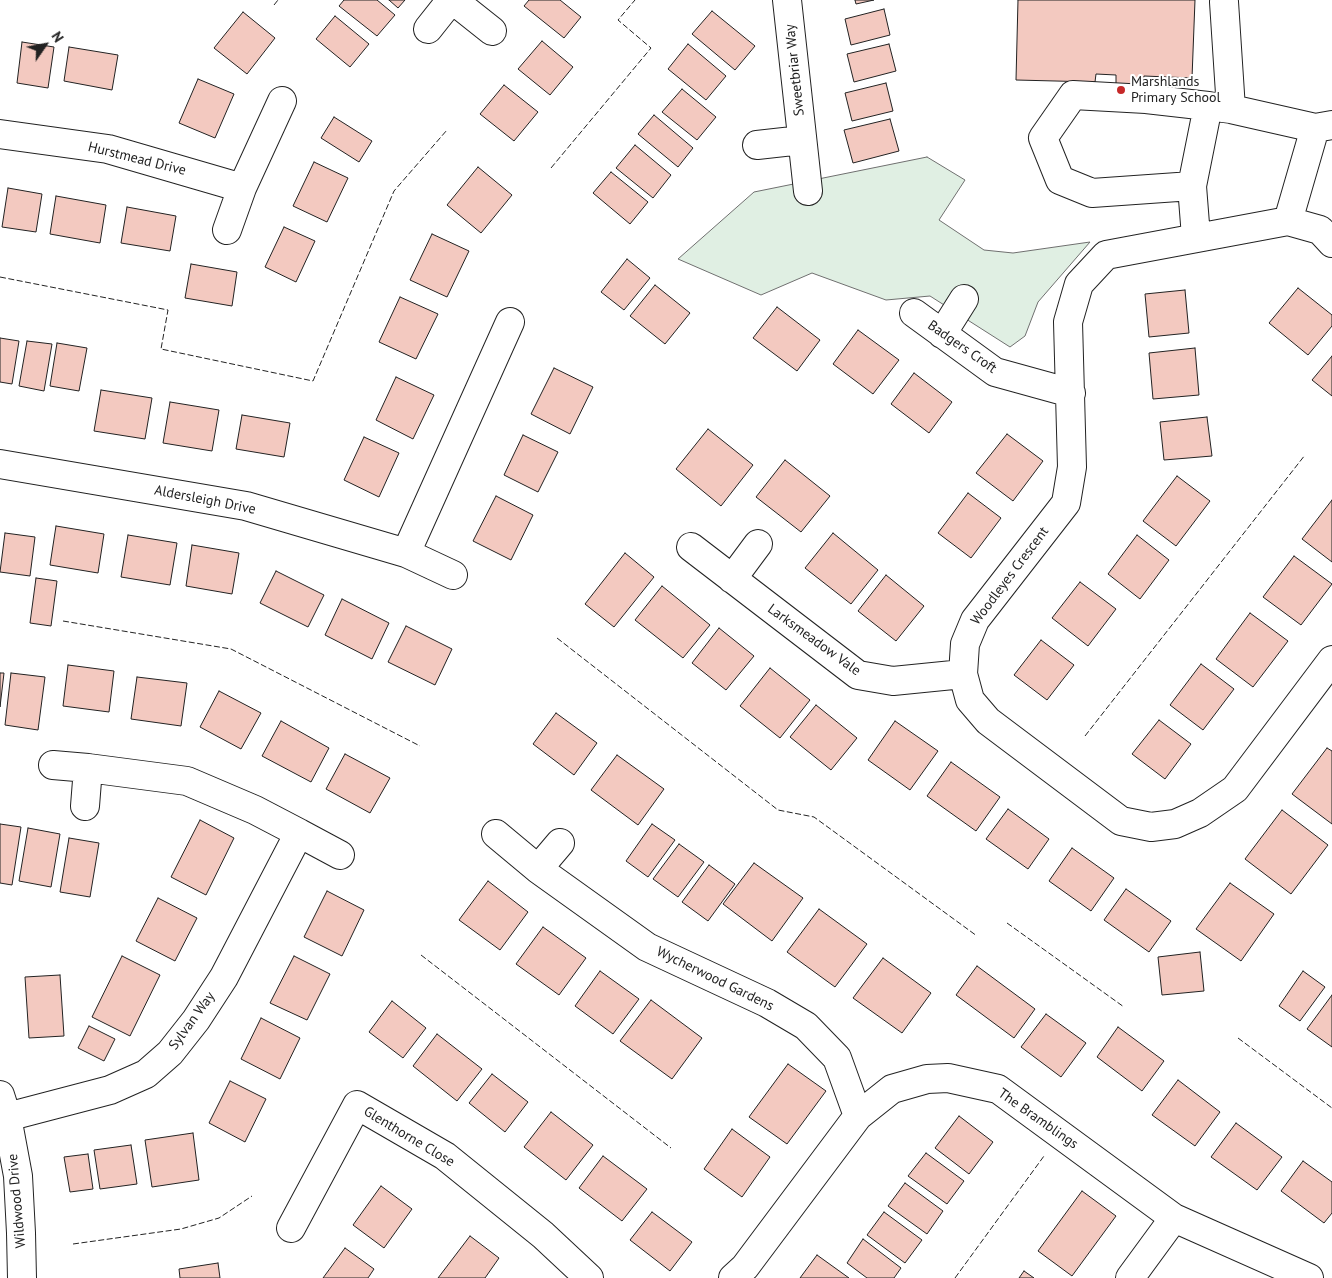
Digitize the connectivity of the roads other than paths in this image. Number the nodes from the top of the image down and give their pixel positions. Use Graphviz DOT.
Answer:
graph roads {
  1 [pos="452,0"];
  2 [pos="787,0"];
  3 [pos="1224,2"];
  4 [pos="428,29"];
  5 [pos="492,31"];
  6 [pos="282,101"];
  7 [pos="1220,107"];
  8 [pos="1324,127"];
  9 [pos="0,134"];
  10 [pos="802,140"];
  11 [pos="757,146"];
  12 [pos="1192,186"];
  13 [pos="242,188"];
  14 [pos="808,191"];
  15 [pos="1288,220"];
  16 [pos="227,230"];
  17 [pos="1196,238"];
  18 [pos="1332,243"];
  19 [pos="964,299"];
  20 [pos="914,313"];
  21 [pos="510,322"];
  22 [pos="942,334"];
  23 [pos="1071,393"];
  24 [pos="0,464"];
  25 [pos="758,544"];
  26 [pos="691,547"];
  27 [pos="406,553"];
  28 [pos="453,575"];
  29 [pos="732,579"];
  30 [pos="1332,660"];
  31 [pos="963,674"];
  32 [pos="52,765"];
  33 [pos="88,768"];
  34 [pos="85,806"];
  35 [pos="299,833"];
  36 [pos="496,834"];
  37 [pos="560,843"];
  38 [pos="340,855"];
  39 [pos="538,869"];
  40 [pos="3,1106"];
  41 [pos="858,1116"];
  42 [pos="1174,1218"];
  43 [pos="292,1228"];
  44 [pos="22,1278"];
  45 [pos="590,1278"];
  46 [pos="733,1278"];
  47 [pos="1130,1278"];
  48 [pos="1309,1278"];
  1 -- 4 [label="street"];
  1 -- 5 [label="street"];
  2 -- 10 [label="street, Sweetbriar Way"];
  3 -- 7 [label="street"];
  6 -- 13 [label="street"];
  7 -- 8 [label="street"];
  7 -- 12 [label="street"];
  7 -- 12 [label="street"];
  8 -- 15 [label="street"];
  9 -- 13 [label="street, Hurstmead Drive"];
  10 -- 11 [label="street"];
  10 -- 14 [label="street, Sweetbriar Way"];
  12 -- 17 [label="street"];
  13 -- 16 [label="street"];
  15 -- 17 [label="street, Woodleyes Crescent"];
  15 -- 18 [label="street, Woodleyes Crescent"];
  17 -- 23 [label="street, Woodleyes Crescent"];
  19 -- 22 [label="street"];
  20 -- 22 [label="street, Badgers Croft"];
  21 -- 27 [label="street"];
  22 -- 23 [label="street, Badgers Croft"];
  23 -- 31 [label="street, Woodleyes Crescent"];
  24 -- 27 [label="street, Aldersleigh Drive"];
  25 -- 29 [label="street"];
  26 -- 29 [label="street, Larksmeadow Vale"];
  27 -- 28 [label="street, Aldersleigh Drive"];
  29 -- 31 [label="street, Larksmeadow Vale"];
  30 -- 31 [label="street, Woodleyes Crescent"];
  32 -- 33 [label="street"];
  33 -- 34 [label="street"];
  33 -- 35 [label="street"];
  35 -- 38 [label="street"];
  35 -- 40 [label="street, Sylvan Way"];
  36 -- 39 [label="street, Wycherwood Gardens"];
  37 -- 39 [label="street"];
  39 -- 41 [label="street, Wycherwood Gardens"];
  40 -- 44 [label="street, Wildwood Drive"];
  41 -- 42 [label="street, The Bramblings"];
  41 -- 46 [label="street, The Bramblings"];
  42 -- 47 [label="street"];
  42 -- 48 [label="street, The Bramblings"];
  43 -- 45 [label="street, Glenthorne Close"];
}
